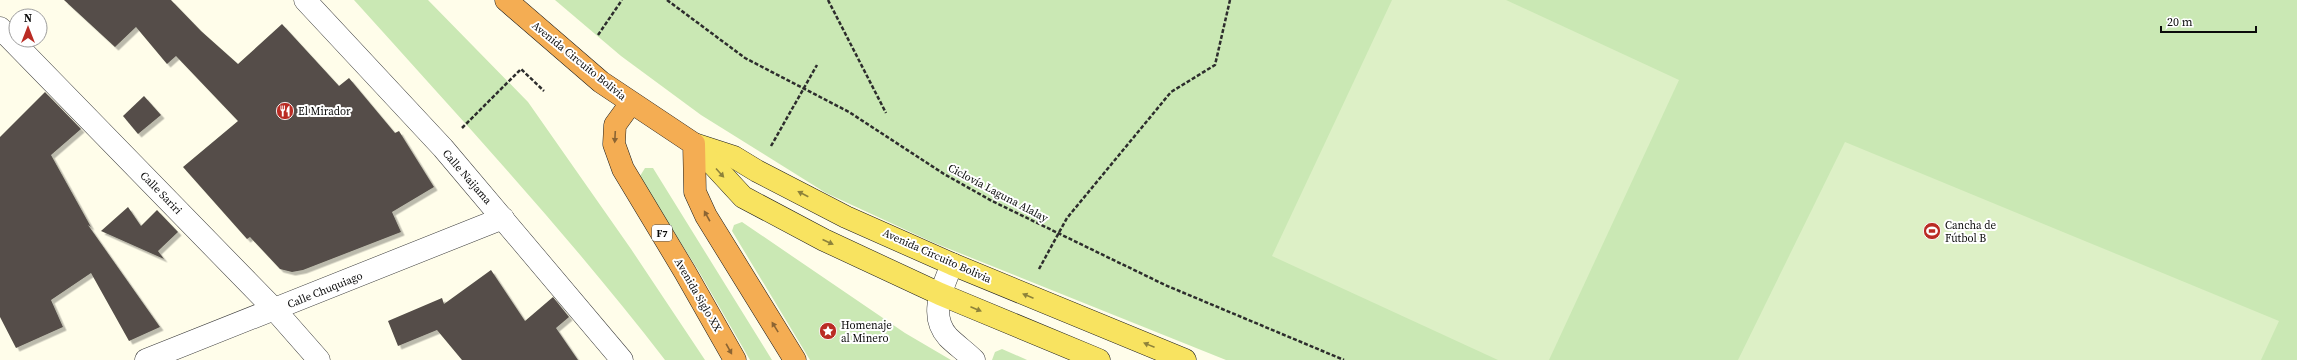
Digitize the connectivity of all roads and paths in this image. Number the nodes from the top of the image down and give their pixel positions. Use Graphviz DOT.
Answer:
graph roads {
  1 [pos="304,0"];
  2 [pos="506,0"];
  3 [pos="622,0"];
  4 [pos="667,0"];
  5 [pos="828,0"];
  6 [pos="1230,0"];
  7 [pos="0,28"];
  8 [pos="598,35"];
  9 [pos="817,65"];
  10 [pos="804,88"];
  11 [pos="544,91"];
  12 [pos="631,103"];
  13 [pos="886,113"];
  14 [pos="694,144"];
  15 [pos="443,148"];
  16 [pos="757,171"];
  17 [pos="503,218"];
  18 [pos="1057,232"];
  19 [pos="952,264"];
  20 [pos="940,294"];
  21 [pos="1026,295"];
  22 [pos="275,310"];
  23 [pos="146,360"];
  24 [pos="319,360"];
  25 [pos="622,360"];
  26 [pos="735,360"];
  27 [pos="795,360"];
  28 [pos="974,360"];
  29 [pos="1099,360"];
  30 [pos="1185,360"];
  31 [pos="1344,360"];
  1 -- 15 [label="street, Calle Naijama"];
  2 -- 12 [label="highway, Avenida Circuito Bolivia"];
  3 -- 8 [label="path"];
  4 -- 10 [label="path, Ciclovía Laguna Alalay"];
  5 -- 13 [label="path"];
  6 -- 18 [label="path"];
  7 -- 22 [label="street, Calle Sariri"];
  9 -- 10 [label="path"];
  10 -- 16 [label="path"];
  10 -- 18 [label="path, Ciclovía Laguna Alalay"];
  11 -- 15 [label="path"];
  12 -- 14 [label="highway, Avenida Circuito Bolivia"];
  12 -- 26 [label="highway, Avenida Siglo XX / F7, one-way"];
  14 -- 16 [label="main road, Avenida Circuito Bolivia"];
  14 -- 20 [label="main road, Avenida Circuito Bolivia, one-way"];
  27 -- 14 [label="highway, one-way"];
  15 -- 17 [label="street, Calle Naijama"];
  19 -- 16 [label="main road, Avenida Circuito Bolivia, one-way"];
  17 -- 22 [label="street, Calle Chuquiago"];
  17 -- 25 [label="street, Calle Naijama"];
  18 -- 21 [label="path"];
  18 -- 31 [label="path, Ciclovía Laguna Alalay"];
  19 -- 20 [label="street"];
  19 -- 21 [label="main road, Avenida Circuito Bolivia"];
  20 -- 28 [label="street"];
  20 -- 29 [label="main road, Avenida Circuito Bolivia, one-way"];
  30 -- 21 [label="main road, Avenida Circuito Bolivia, one-way"];
  22 -- 23 [label="street, Calle Chuquiago"];
  22 -- 24 [label="street, Calle Sariri"];
}
